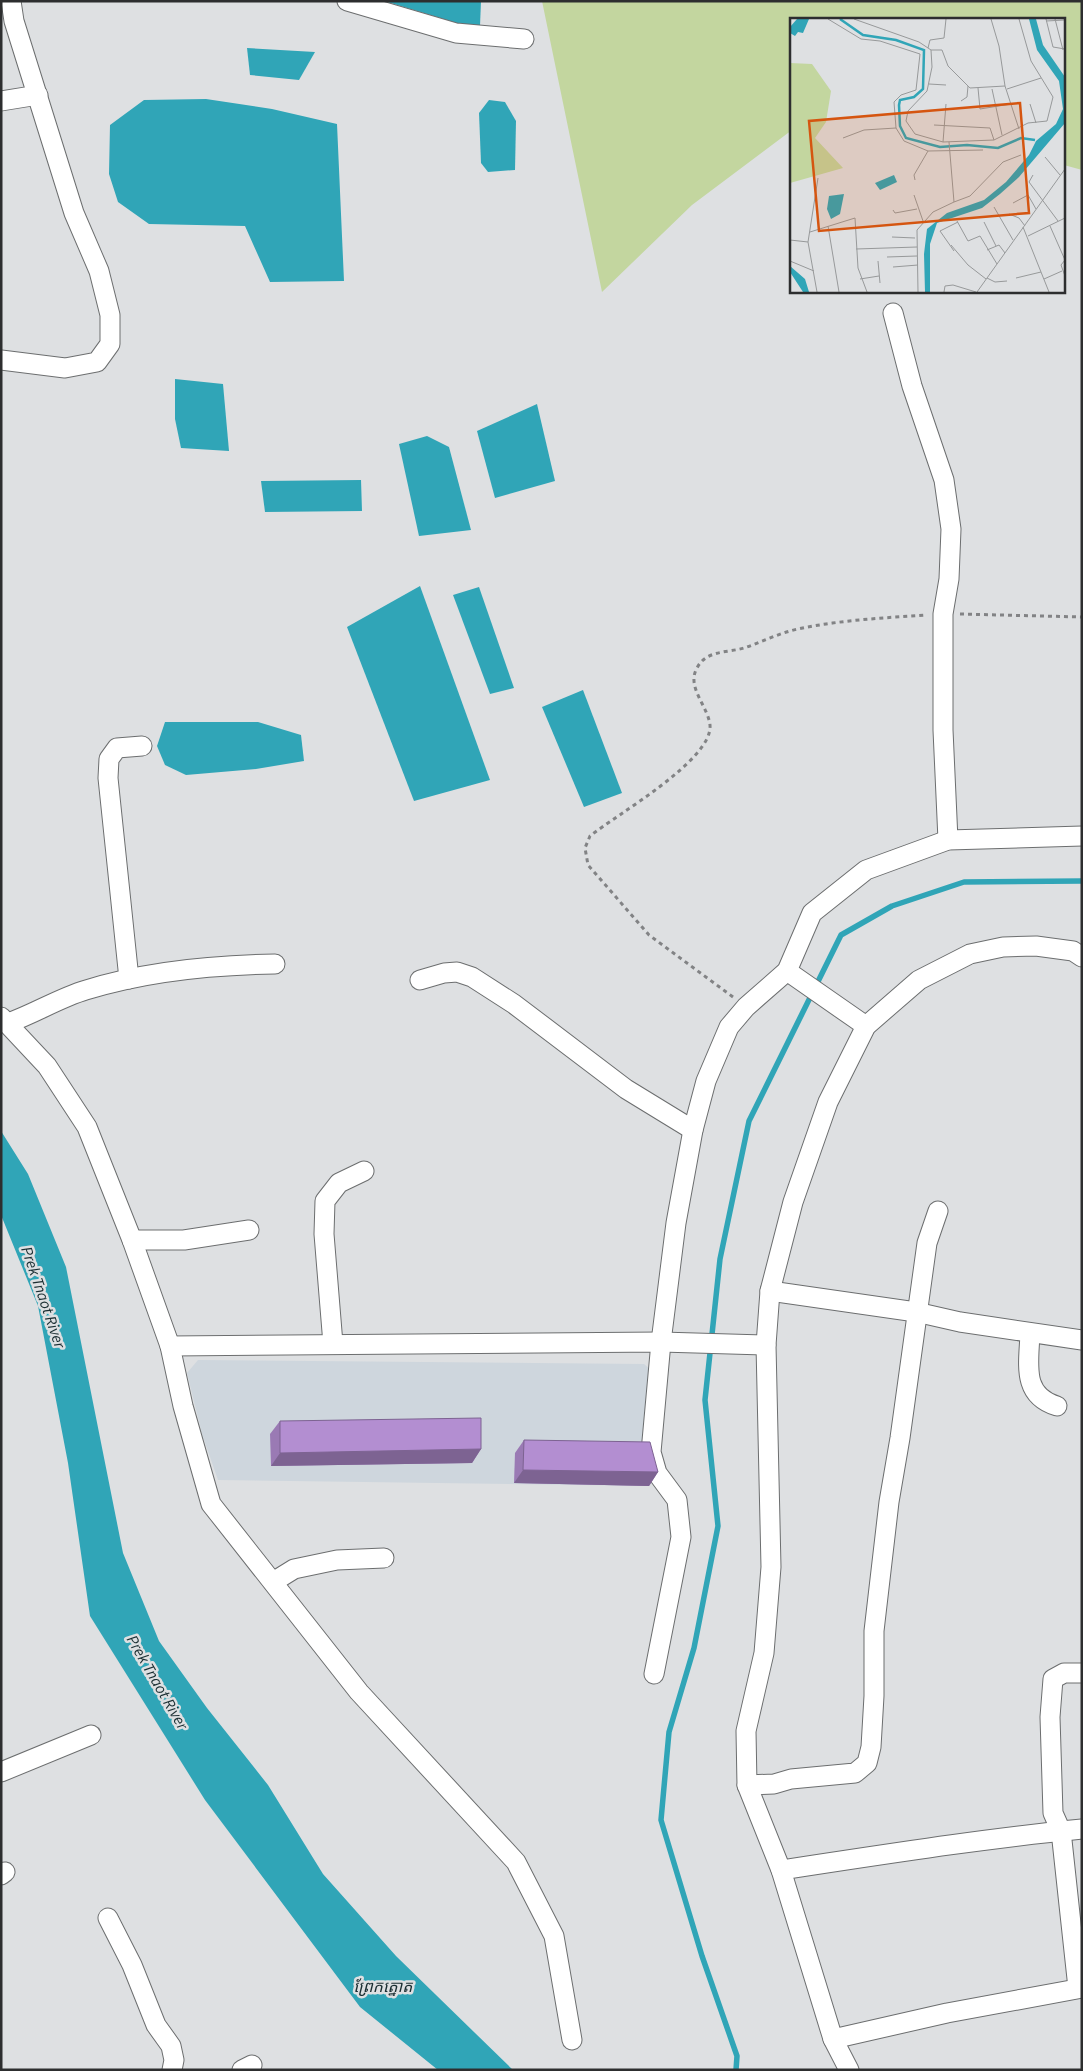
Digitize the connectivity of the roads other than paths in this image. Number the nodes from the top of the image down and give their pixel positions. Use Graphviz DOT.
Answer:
graph roads {
  1 [pos="11,1"];
  2 [pos="347,1"];
  3 [pos="524,39"];
  4 [pos="38,95"];
  5 [pos="1,101"];
  6 [pos="893,313"];
  7 [pos="1,360"];
  8 [pos="142,746"];
  9 [pos="1082,836"];
  10 [pos="948,840"];
  11 [pos="1082,957"];
  12 [pos="275,964"];
  13 [pos="787,971"];
  14 [pos="129,979"];
  15 [pos="420,980"];
  16 [pos="5,1020"];
  17 [pos="866,1026"];
  18 [pos="693,1130"];
  19 [pos="364,1171"];
  20 [pos="938,1211"];
  21 [pos="249,1230"];
  22 [pos="132,1240"];
  23 [pos="770,1291"];
  24 [pos="916,1312"];
  25 [pos="1030,1333"];
  26 [pos="1082,1340"];
  27 [pos="661,1342"];
  28 [pos="333,1344"];
  29 [pos="766,1345"];
  30 [pos="170,1346"];
  31 [pos="1057,1406"];
  32 [pos="384,1558"];
  33 [pos="273,1582"];
  34 [pos="1082,1673"];
  35 [pos="654,1674"];
  36 [pos="90,1735"];
  37 [pos="1,1772"];
  38 [pos="747,1785"];
  39 [pos="1082,1829"];
  40 [pos="1061,1831"];
  41 [pos="781,1870"];
  42 [pos="108,1918"];
  43 [pos="1080,1988"];
  44 [pos="833,2039"];
  45 [pos="572,2040"];
  46 [pos="172,2070"];
  47 [pos="849,2070"];
  1 -- 4 [label="street"];
  2 -- 3 [label="street"];
  4 -- 5 [label="street"];
  4 -- 7 [label="street"];
  6 -- 10 [label="street"];
  8 -- 14 [label="street"];
  9 -- 10 [label="street"];
  10 -- 13 [label="street"];
  11 -- 17 [label="street"];
  12 -- 14 [label="street"];
  13 -- 17 [label="street"];
  13 -- 18 [label="street"];
  14 -- 16 [label="street"];
  15 -- 18 [label="street"];
  16 -- 22 [label="street"];
  17 -- 23 [label="street"];
  18 -- 27 [label="street"];
  19 -- 28 [label="street"];
  20 -- 24 [label="street"];
  21 -- 22 [label="street"];
  22 -- 30 [label="street"];
  23 -- 24 [label="street"];
  23 -- 29 [label="street"];
  24 -- 25 [label="street"];
  24 -- 38 [label="street"];
  25 -- 26 [label="street"];
  25 -- 31 [label="street"];
  27 -- 28 [label="street"];
  27 -- 29 [label="street"];
  27 -- 35 [label="street"];
  28 -- 30 [label="street"];
  29 -- 38 [label="street"];
  30 -- 33 [label="street"];
  32 -- 33 [label="street"];
  33 -- 45 [label="street"];
  34 -- 40 [label="street"];
  36 -- 37 [label="street"];
  38 -- 41 [label="street"];
  39 -- 40 [label="street"];
  40 -- 41 [label="street"];
  40 -- 43 [label="street"];
  41 -- 44 [label="street"];
  42 -- 46 [label="street"];
  43 -- 44 [label="street"];
  44 -- 47 [label="street"];
}
